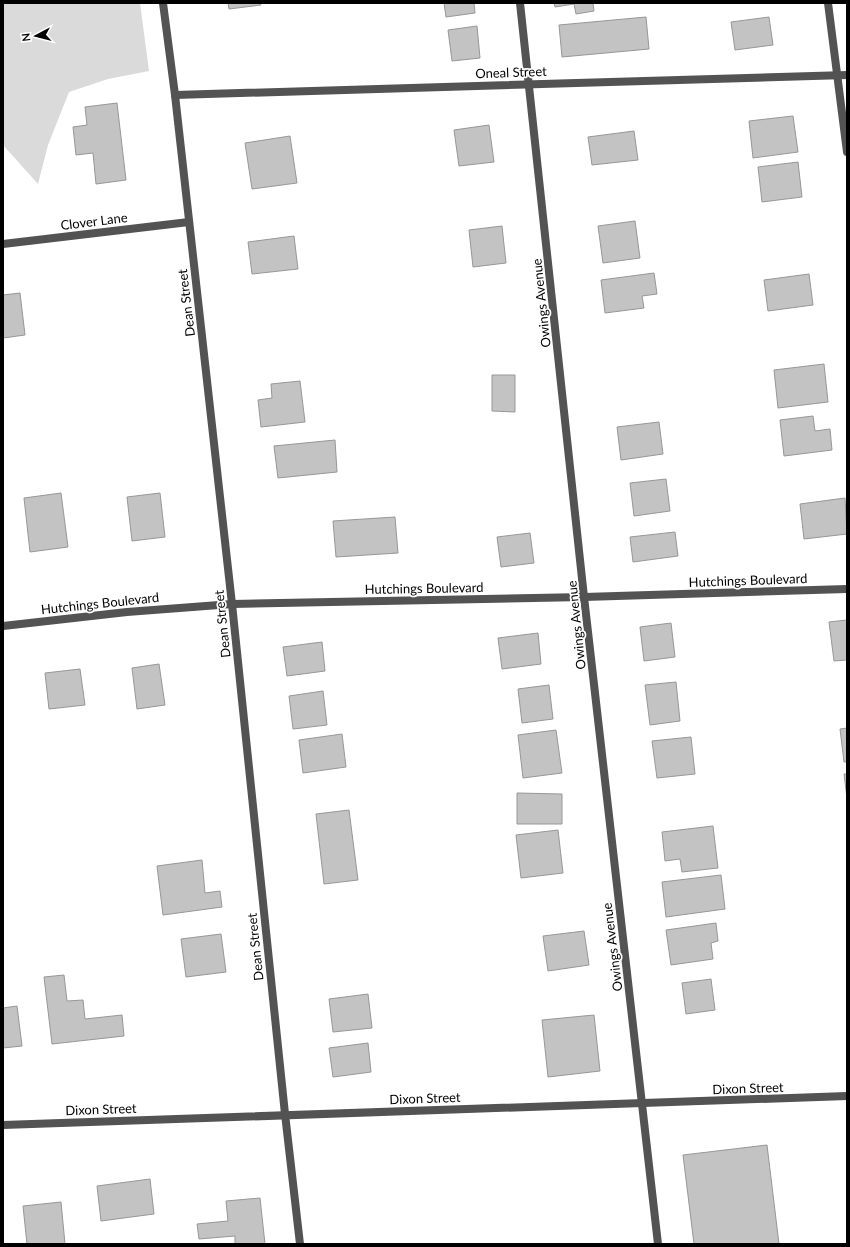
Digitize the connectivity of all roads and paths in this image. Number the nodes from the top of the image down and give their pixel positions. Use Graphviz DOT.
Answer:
graph roads {
  1 [pos="163,3"];
  2 [pos="520,3"];
  3 [pos="828,3"];
  4 [pos="837,75"];
  5 [pos="847,75"];
  6 [pos="530,84"];
  7 [pos="175,95"];
  8 [pos="847,152"];
  9 [pos="189,222"];
  10 [pos="3,244"];
  11 [pos="847,589"];
  12 [pos="584,597"];
  13 [pos="232,604"];
  14 [pos="3,626"];
  15 [pos="847,1096"];
  16 [pos="642,1104"];
  17 [pos="285,1114"];
  18 [pos="3,1125"];
  19 [pos="300,1244"];
  20 [pos="658,1244"];
  1 -- 7 [label="street, Dean Street"];
  2 -- 6 [label="street, Owings Avenue"];
  3 -- 4 [label="street"];
  4 -- 5 [label="street, Oneal Street"];
  4 -- 6 [label="street, Oneal Street"];
  4 -- 8 [label="street"];
  6 -- 7 [label="street, Oneal Street"];
  6 -- 12 [label="street, Owings Avenue"];
  7 -- 9 [label="street, Dean Street"];
  9 -- 10 [label="street, Clover Lane"];
  9 -- 13 [label="street, Dean Street"];
  11 -- 12 [label="street, Hutchings Boulevard"];
  12 -- 13 [label="street, Hutchings Boulevard"];
  12 -- 16 [label="street, Owings Avenue"];
  13 -- 14 [label="street, Hutchings Boulevard"];
  13 -- 17 [label="street, Dean Street"];
  15 -- 16 [label="street, Dixon Street"];
  16 -- 17 [label="street, Dixon Street"];
  16 -- 20 [label="street, Owings Avenue"];
  17 -- 18 [label="street, Dixon Street"];
  17 -- 19 [label="street, Dean Street"];
}
